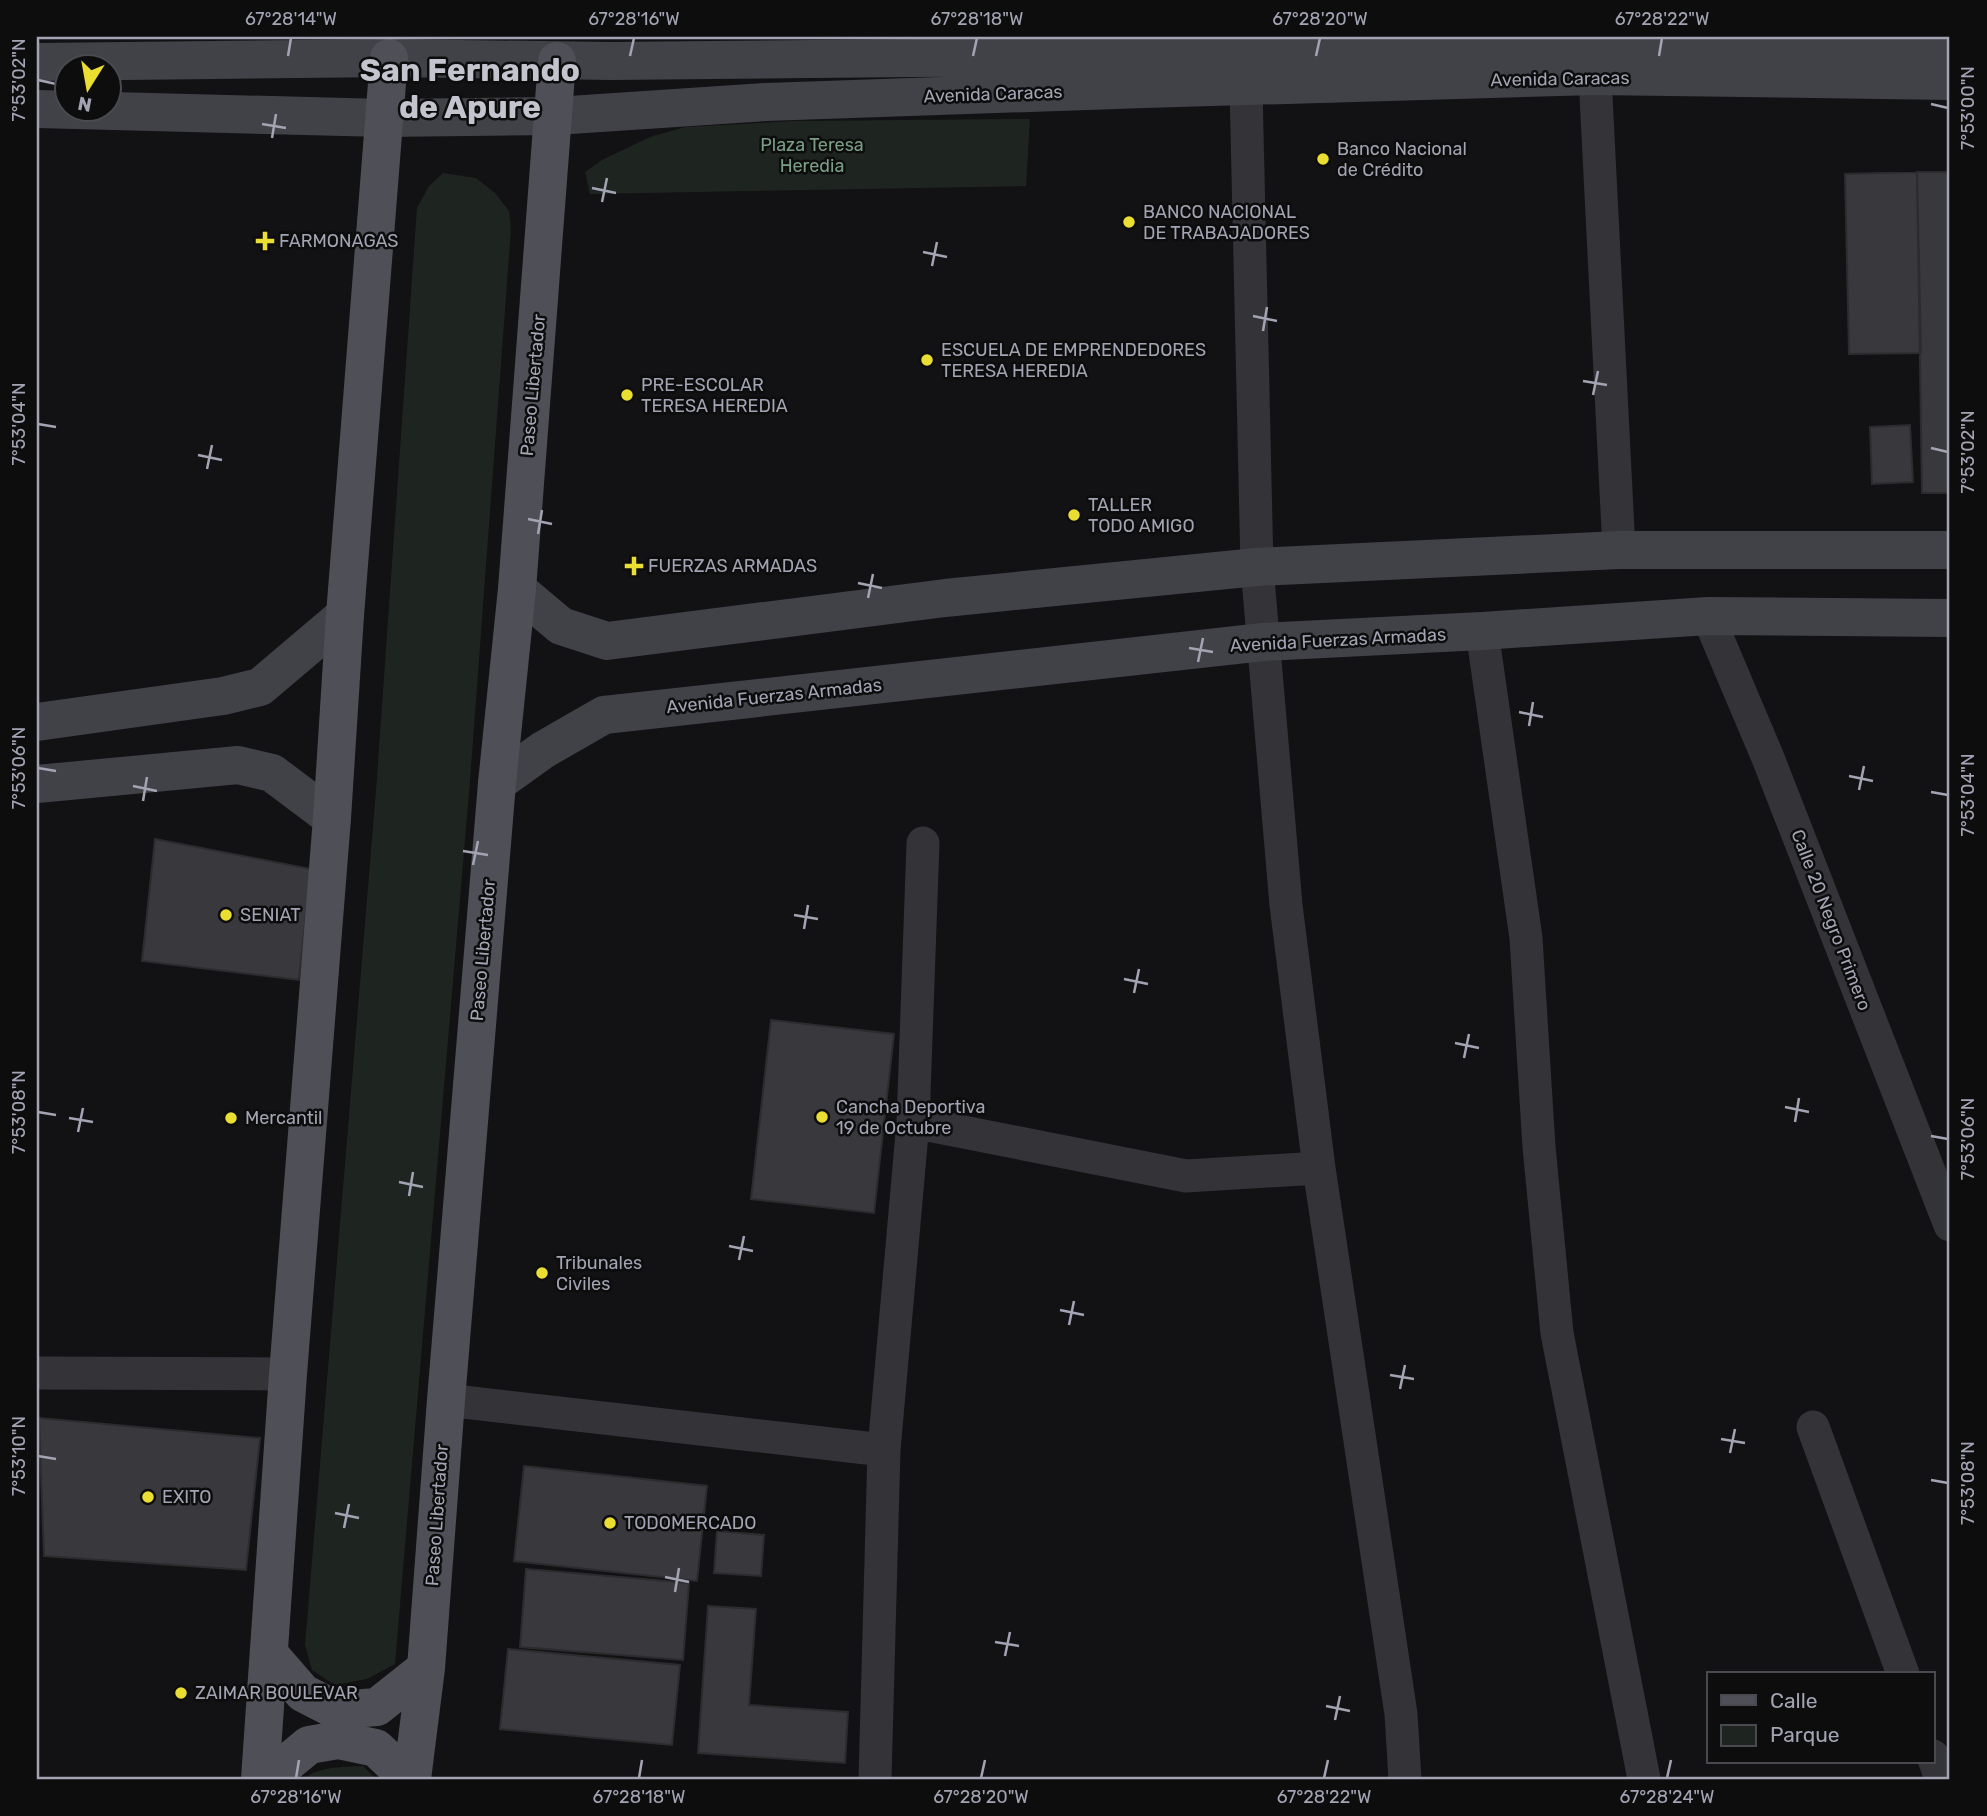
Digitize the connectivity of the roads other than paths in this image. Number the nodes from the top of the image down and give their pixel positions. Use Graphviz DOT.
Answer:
graph roads {
  1 [pos="1483,44"];
  2 [pos="390,47"];
  3 [pos="766,48"];
  4 [pos="1950,48"];
  5 [pos="558,49"];
  6 [pos="37,62"];
  7 [pos="1595,76"];
  8 [pos="1950,81"];
  9 [pos="1246,87"];
  10 [pos="37,109"];
  11 [pos="555,116"];
  12 [pos="384,118"];
  13 [pos="1619,550"];
  14 [pos="1950,550"];
  15 [pos="1257,567"];
  16 [pos="517,589"];
  17 [pos="345,615"];
  18 [pos="1708,616"];
  19 [pos="1950,618"];
  20 [pos="1482,631"];
  21 [pos="1263,642"];
  22 [pos="37,722"];
  23 [pos="497,783"];
  24 [pos="37,784"];
  25 [pos="332,818"];
  26 [pos="923,843"];
  27 [pos="913,1122"];
  28 [pos="1319,1168"];
  29 [pos="1950,1225"];
  30 [pos="37,1373"];
  31 [pos="288,1374"];
  32 [pos="446,1400"];
  33 [pos="1813,1427"];
  34 [pos="884,1450"];
  35 [pos="270,1655"];
  36 [pos="426,1668"];
  37 [pos="1902,1672"];
  38 [pos="1934,1759"];
  39 [pos="260,1779"];
  40 [pos="268,1779"];
  41 [pos="411,1779"];
  42 [pos="875,1779"];
  43 [pos="1405,1779"];
  44 [pos="1644,1779"];
  45 [pos="1941,1779"];
  1 -- 3 [label="main road, Avenida Caracas"];
  1 -- 4 [label="main road, Avenida Caracas"];
  2 -- 5 [label="main road, Avenida Caracas"];
  2 -- 6 [label="main road, Avenida Caracas"];
  2 -- 12 [label="main road"];
  3 -- 5 [label="main road, Avenida Caracas"];
  5 -- 11 [label="main road, Paseo Libertador"];
  7 -- 8 [label="main road, Avenida Caracas"];
  7 -- 9 [label="main road, Avenida Caracas"];
  7 -- 13 [label="street"];
  9 -- 11 [label="main road, Avenida Caracas"];
  9 -- 15 [label="street"];
  10 -- 12 [label="main road, Avenida Caracas"];
  11 -- 12 [label="main road, Avenida Caracas"];
  11 -- 16 [label="main road, Paseo Libertador"];
  12 -- 17 [label="main road"];
  13 -- 14 [label="main road"];
  13 -- 15 [label="main road"];
  15 -- 16 [label="main road"];
  15 -- 21 [label="street"];
  16 -- 23 [label="main road, Paseo Libertador"];
  17 -- 22 [label="main road"];
  17 -- 25 [label="main road"];
  18 -- 19 [label="main road, Avenida Fuerzas Armadas"];
  18 -- 20 [label="main road, Avenida Fuerzas Armadas"];
  18 -- 29 [label="street, Calle 20 Negro Primero"];
  20 -- 21 [label="main road, Avenida Fuerzas Armadas"];
  20 -- 44 [label="street"];
  21 -- 23 [label="main road, Avenida Fuerzas Armadas"];
  21 -- 28 [label="street"];
  23 -- 32 [label="main road, Paseo Libertador"];
  24 -- 25 [label="main road"];
  25 -- 31 [label="main road"];
  26 -- 27 [label="street"];
  27 -- 28 [label="street"];
  27 -- 34 [label="street"];
  28 -- 43 [label="street"];
  30 -- 31 [label="street"];
  31 -- 35 [label="main road"];
  32 -- 34 [label="street"];
  32 -- 36 [label="main road, Paseo Libertador"];
  33 -- 37 [label="street"];
  34 -- 42 [label="street"];
  35 -- 36 [label="main road"];
  35 -- 39 [label="main road"];
  36 -- 41 [label="main road, Paseo Libertador"];
  38 -- 45 [label="street"];
  40 -- 41 [label="main road"];
}
